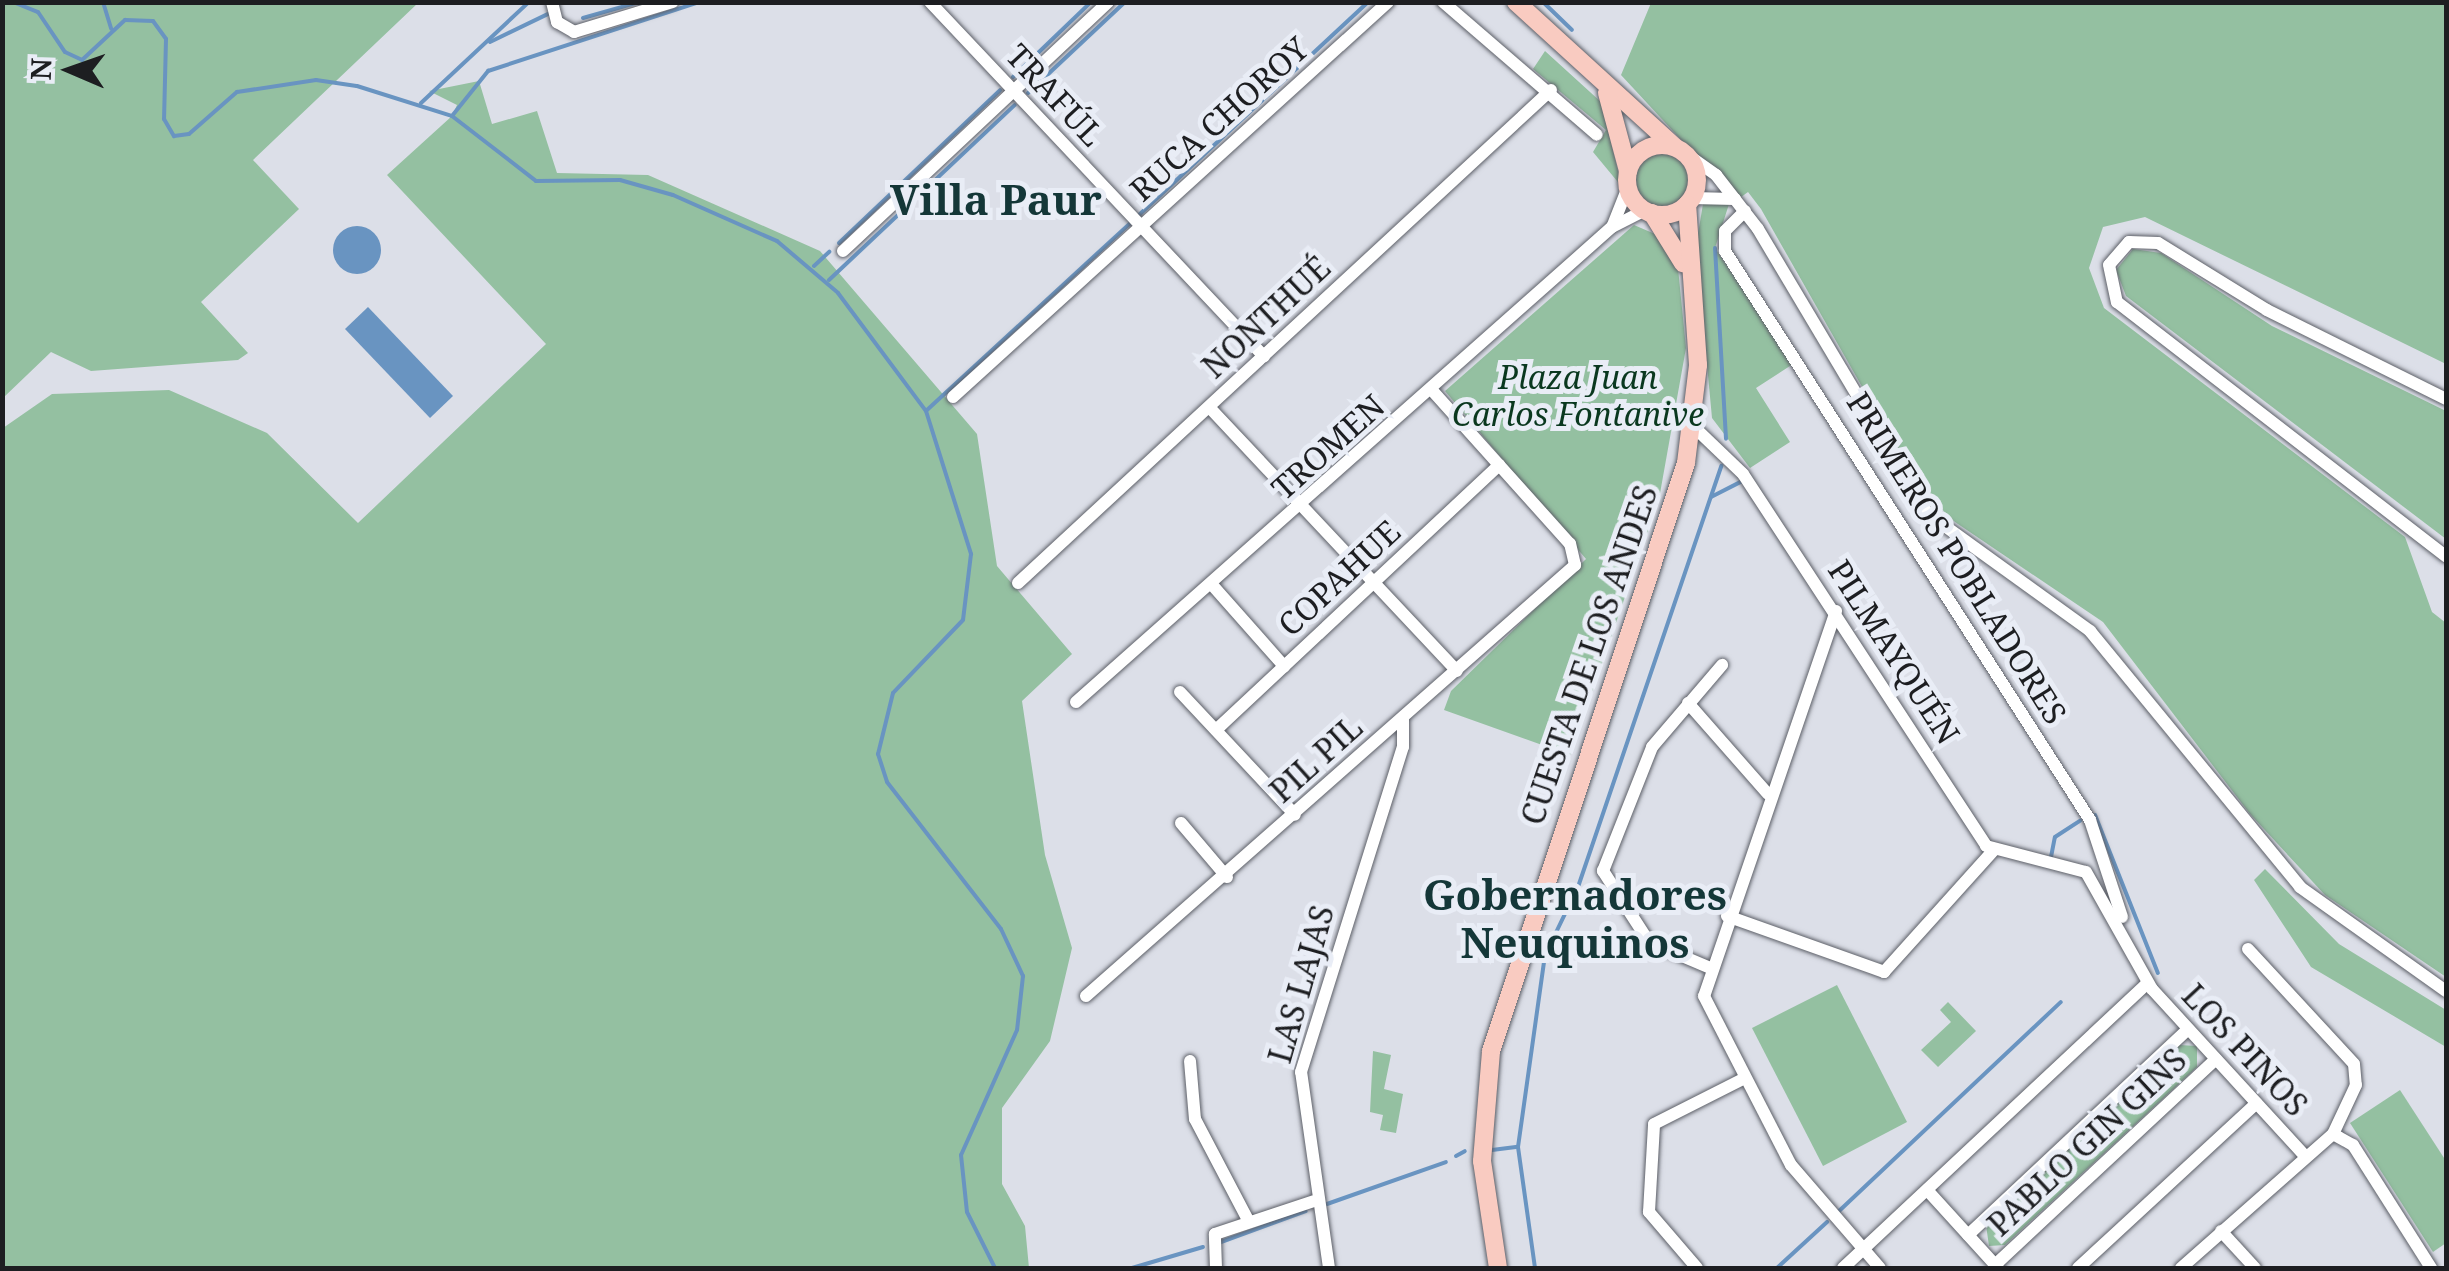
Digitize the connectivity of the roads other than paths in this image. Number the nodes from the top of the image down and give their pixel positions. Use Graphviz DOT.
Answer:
graph roads {
  1 [pos="673,2"];
  2 [pos="930,2"];
  3 [pos="1108,2"];
  4 [pos="1388,2"];
  5 [pos="1443,2"];
  6 [pos="1516,2"];
  7 [pos="553,10"];
  8 [pos="1602,84"];
  9 [pos="1551,90"];
  10 [pos="1014,91"];
  11 [pos="1597,135"];
  12 [pos="1679,149"];
  13 [pos="1628,179"];
  14 [pos="1689,201"];
  15 [pos="1741,205"];
  16 [pos="1649,212"];
  17 [pos="1141,226"];
  18 [pos="1612,228"];
  19 [pos="844,251"];
  20 [pos="1693,291"];
  21 [pos="1264,356"];
  22 [pos="1432,390"];
  23 [pos="953,396"];
  24 [pos="2446,398"];
  25 [pos="1209,407"];
  26 [pos="1692,426"];
  27 [pos="1499,466"];
  28 [pos="1302,507"];
  29 [pos="2446,556"];
  30 [pos="1374,583"];
  31 [pos="1018,584"];
  32 [pos="1214,587"];
  33 [pos="1836,611"];
  34 [pos="1722,665"];
  35 [pos="1284,666"];
  36 [pos="1456,671"];
  37 [pos="1180,692"];
  38 [pos="1076,702"];
  39 [pos="1688,703"];
  40 [pos="1403,719"];
  41 [pos="1216,730"];
  42 [pos="1768,794"];
  43 [pos="1295,814"];
  44 [pos="1181,823"];
  45 [pos="2100,845"];
  46 [pos="1994,851"];
  47 [pos="2072,862"];
  48 [pos="1226,877"];
  49 [pos="1727,916"];
  50 [pos="2248,949"];
  51 [pos="2132,953"];
  52 [pos="1708,967"];
  53 [pos="2148,983"];
  54 [pos="2446,991"];
  55 [pos="1086,996"];
  56 [pos="2188,1028"];
  57 [pos="2216,1059"];
  58 [pos="1190,1061"];
  59 [pos="1741,1080"];
  60 [pos="2257,1103"];
  61 [pos="2336,1134"];
  62 [pos="2304,1154"];
  63 [pos="1928,1191"];
  64 [pos="1314,1200"];
  65 [pos="1250,1222"];
  66 [pos="2221,1231"];
  67 [pos="1968,1235"];
  68 [pos="1863,1250"];
  69 [pos="1997,1267"];
  70 [pos="1216,1268"];
  71 [pos="1329,1268"];
  72 [pos="1498,1268"];
  73 [pos="1697,1268"];
  74 [pos="1843,1268"];
  75 [pos="1880,1268"];
  76 [pos="2078,1268"];
  77 [pos="2180,1268"];
  78 [pos="2255,1268"];
  79 [pos="2431,1268"];
  1 -- 7 [label="street"];
  2 -- 10 [label="street, TRAFÚL"];
  3 -- 10 [label="street"];
  4 -- 17 [label="street, RUCA CHOROY"];
  5 -- 9 [label="street"];
  6 -- 8 [label="main road"];
  8 -- 12 [label="main road"];
  8 -- 13 [label="main road"];
  9 -- 11 [label="street"];
  9 -- 21 [label="street, NONTHUÉ"];
  10 -- 17 [label="street, TRAFÚL"];
  10 -- 19 [label="street"];
  12 -- 13 [label="main road"];
  12 -- 14 [label="main road"];
  12 -- 15 [label="street"];
  13 -- 16 [label="main road"];
  13 -- 18 [label="street, TROMEN"];
  14 -- 15 [label="street"];
  14 -- 16 [label="main road"];
  14 -- 20 [label="main road, CUESTA DE LOS ANDES"];
  15 -- 45 [label="street, PRIMEROS POBLADORES"];
  15 -- 54 [label="street"];
  16 -- 18 [label="street, TROMEN"];
  16 -- 20 [label="main road, CUESTA DE LOS ANDES"];
  17 -- 21 [label="street, TRAFÚL"];
  17 -- 23 [label="street, RUCA CHOROY"];
  18 -- 22 [label="street, TROMEN"];
  20 -- 26 [label="main road, CUESTA DE LOS ANDES"];
  21 -- 25 [label="street, NONTHUÉ"];
  22 -- 27 [label="street"];
  22 -- 28 [label="street, TROMEN"];
  24 -- 29 [label="street"];
  25 -- 28 [label="street"];
  25 -- 31 [label="street, NONTHUÉ"];
  26 -- 33 [label="street, PILMAYQUÉN"];
  26 -- 72 [label="main road, CUESTA DE LOS ANDES"];
  27 -- 30 [label="street, COPAHUE"];
  27 -- 36 [label="street, PIL PIL"];
  28 -- 30 [label="street"];
  28 -- 32 [label="street, TROMEN"];
  30 -- 35 [label="street, COPAHUE"];
  30 -- 36 [label="street"];
  32 -- 35 [label="street"];
  32 -- 38 [label="street, TROMEN"];
  33 -- 42 [label="street"];
  33 -- 46 [label="street, PILMAYQUÉN"];
  34 -- 39 [label="street"];
  35 -- 41 [label="street, COPAHUE"];
  36 -- 40 [label="street, PIL PIL"];
  37 -- 41 [label="street"];
  39 -- 42 [label="street"];
  39 -- 52 [label="street"];
  40 -- 43 [label="street, PIL PIL"];
  40 -- 64 [label="street, LAS LAJAS"];
  41 -- 43 [label="street"];
  42 -- 49 [label="street"];
  43 -- 48 [label="street, PIL PIL"];
  44 -- 48 [label="street"];
  45 -- 47 [label="street"];
  45 -- 51 [label="street, PRIMEROS POBLADORES"];
  46 -- 47 [label="street"];
  46 -- 49 [label="street"];
  47 -- 51 [label="street"];
  48 -- 55 [label="street, PIL PIL"];
  49 -- 52 [label="street"];
  50 -- 61 [label="street"];
  51 -- 53 [label="street"];
  52 -- 59 [label="street"];
  53 -- 56 [label="street, LOS PINOS"];
  53 -- 63 [label="street"];
  56 -- 57 [label="street, LOS PINOS"];
  56 -- 67 [label="street, PABLO GIN GINS"];
  57 -- 60 [label="street, LOS PINOS"];
  57 -- 69 [label="street, PABLO GIN GINS"];
  58 -- 65 [label="street"];
  59 -- 68 [label="street"];
  59 -- 73 [label="street"];
  60 -- 62 [label="street, LOS PINOS"];
  60 -- 76 [label="street"];
  61 -- 62 [label="street"];
  61 -- 79 [label="street, LOS PINOS"];
  62 -- 66 [label="street"];
  63 -- 67 [label="street"];
  63 -- 68 [label="street"];
  64 -- 65 [label="street"];
  64 -- 71 [label="street, LAS LAJAS"];
  65 -- 70 [label="street"];
  66 -- 77 [label="street"];
  66 -- 78 [label="street"];
  67 -- 69 [label="street"];
  68 -- 74 [label="street"];
  68 -- 75 [label="street"];
}
